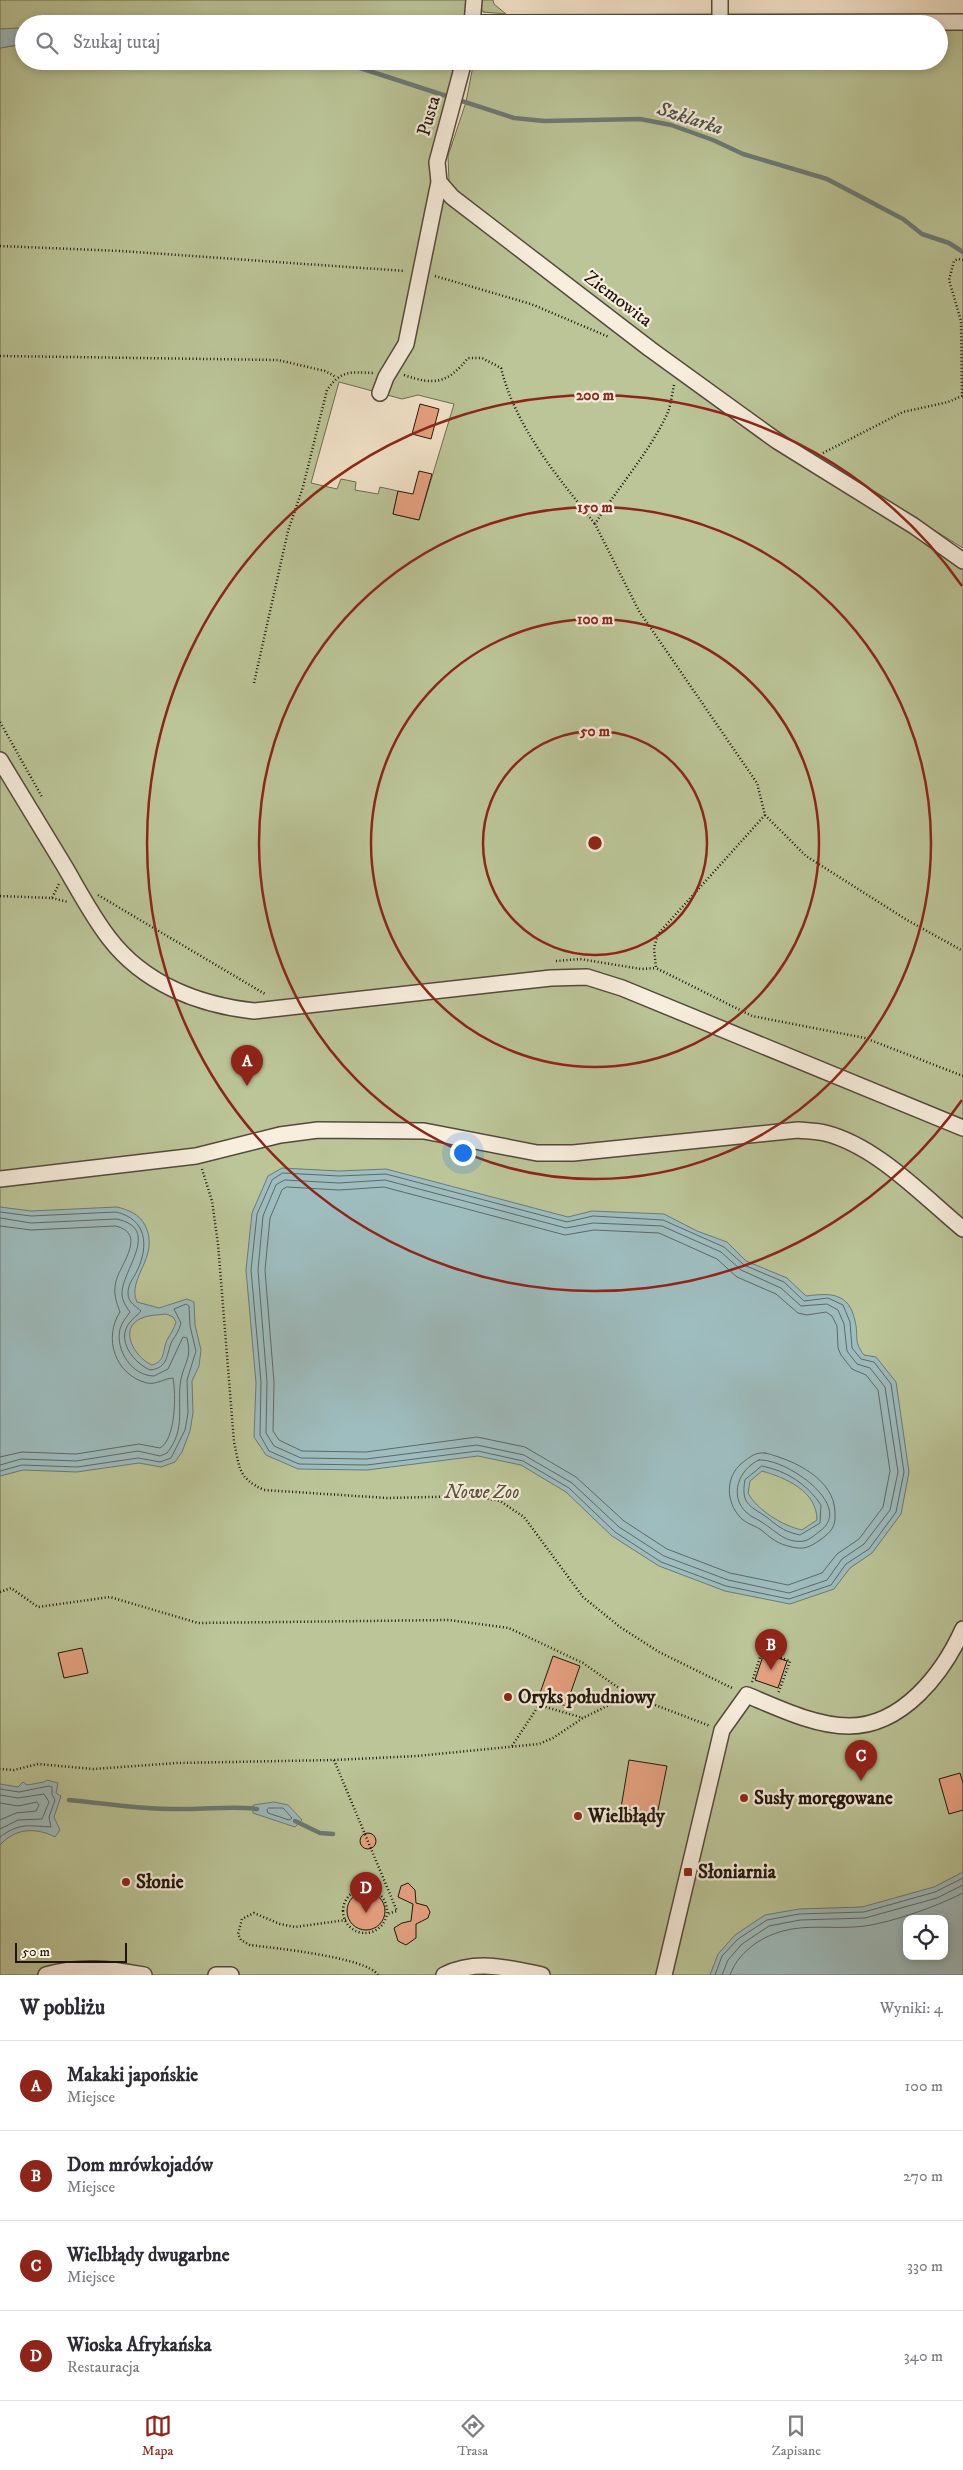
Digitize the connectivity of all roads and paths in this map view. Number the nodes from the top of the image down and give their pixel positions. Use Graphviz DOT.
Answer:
graph roads {
  1 [pos="474,0"];
  2 [pos="720,0"];
  3 [pos="473,15"];
  4 [pos="720,15"];
  5 [pos="948,22"];
  6 [pos="963,22"];
  7 [pos="462,70"];
  8 [pos="439,182"];
  9 [pos="0,246"];
  10 [pos="963,260"];
  11 [pos="420,273"];
  12 [pos="613,339"];
  13 [pos="0,356"];
  14 [pos="678,369"];
  15 [pos="389,373"];
  16 [pos="336,377"];
  17 [pos="380,392"];
  18 [pos="810,461"];
  19 [pos="595,524"];
  20 [pos="963,561"];
  21 [pos="254,683"];
  22 [pos="0,722"];
  23 [pos="0,760"];
  24 [pos="46,806"];
  25 [pos="765,815"];
  26 [pos="66,869"];
  27 [pos="93,890"];
  28 [pos="0,896"];
  29 [pos="963,951"];
  30 [pos="551,962"];
  31 [pos="656,968"];
  32 [pos="270,994"];
  33 [pos="963,1076"];
  34 [pos="963,1128"];
  35 [pos="196,1156"];
  36 [pos="0,1179"];
  37 [pos="963,1230"];
  38 [pos="0,1592"];
  39 [pos="963,1629"];
  40 [pos="747,1695"];
  41 [pos="629,1696"];
  42 [pos="774,1706"];
  43 [pos="583,1718"];
  44 [pos="722,1730"];
  45 [pos="512,1746"];
  46 [pos="334,1760"];
  47 [pos="0,1769"];
  48 [pos="387,1914"];
  49 [pos="346,1920"];
  50 [pos="46,1975"];
  51 [pos="144,1975"];
  52 [pos="216,1975"];
  53 [pos="231,1975"];
  54 [pos="378,1975"];
  55 [pos="444,1975"];
  56 [pos="542,1975"];
  57 [pos="664,1975"];
  1 -- 3 [label="street"];
  2 -- 4 [label="street"];
  5 -- 6 [label="street"];
  7 -- 8 [label="street, Pusta"];
  8 -- 11 [label="street"];
  8 -- 14 [label="street, Ziemowita"];
  9 -- 11 [label="path"];
  10 -- 18 [label="path"];
  11 -- 12 [label="path"];
  11 -- 15 [label="street"];
  13 -- 16 [label="path"];
  14 -- 18 [label="street, Ziemowita"];
  14 -- 19 [label="path"];
  15 -- 16 [label="path"];
  15 -- 17 [label="street"];
  15 -- 19 [label="path"];
  16 -- 21 [label="path"];
  18 -- 20 [label="street, Ziemowita"];
  19 -- 25 [label="path"];
  22 -- 24 [label="path"];
  23 -- 26 [label="street"];
  25 -- 29 [label="path"];
  25 -- 31 [label="path"];
  26 -- 28 [label="path"];
  26 -- 34 [label="street"];
  27 -- 32 [label="path"];
  30 -- 31 [label="path"];
  31 -- 33 [label="path"];
  35 -- 36 [label="street"];
  35 -- 37 [label="street"];
  35 -- 40 [label="path"];
  38 -- 41 [label="path"];
  39 -- 42 [label="street"];
  40 -- 42 [label="street"];
  40 -- 42 [label="path"];
  40 -- 44 [label="street"];
  41 -- 43 [label="path"];
  41 -- 44 [label="path"];
  43 -- 45 [label="path"];
  43 -- 45 [label="path"];
  44 -- 57 [label="street"];
  45 -- 46 [label="path"];
  46 -- 47 [label="path"];
  46 -- 48 [label="path"];
  48 -- 49 [label="path"];
  48 -- 49 [label="path"];
  49 -- 54 [label="path"];
  50 -- 51 [label="street"];
  52 -- 53 [label="street"];
  55 -- 56 [label="street"];
}
